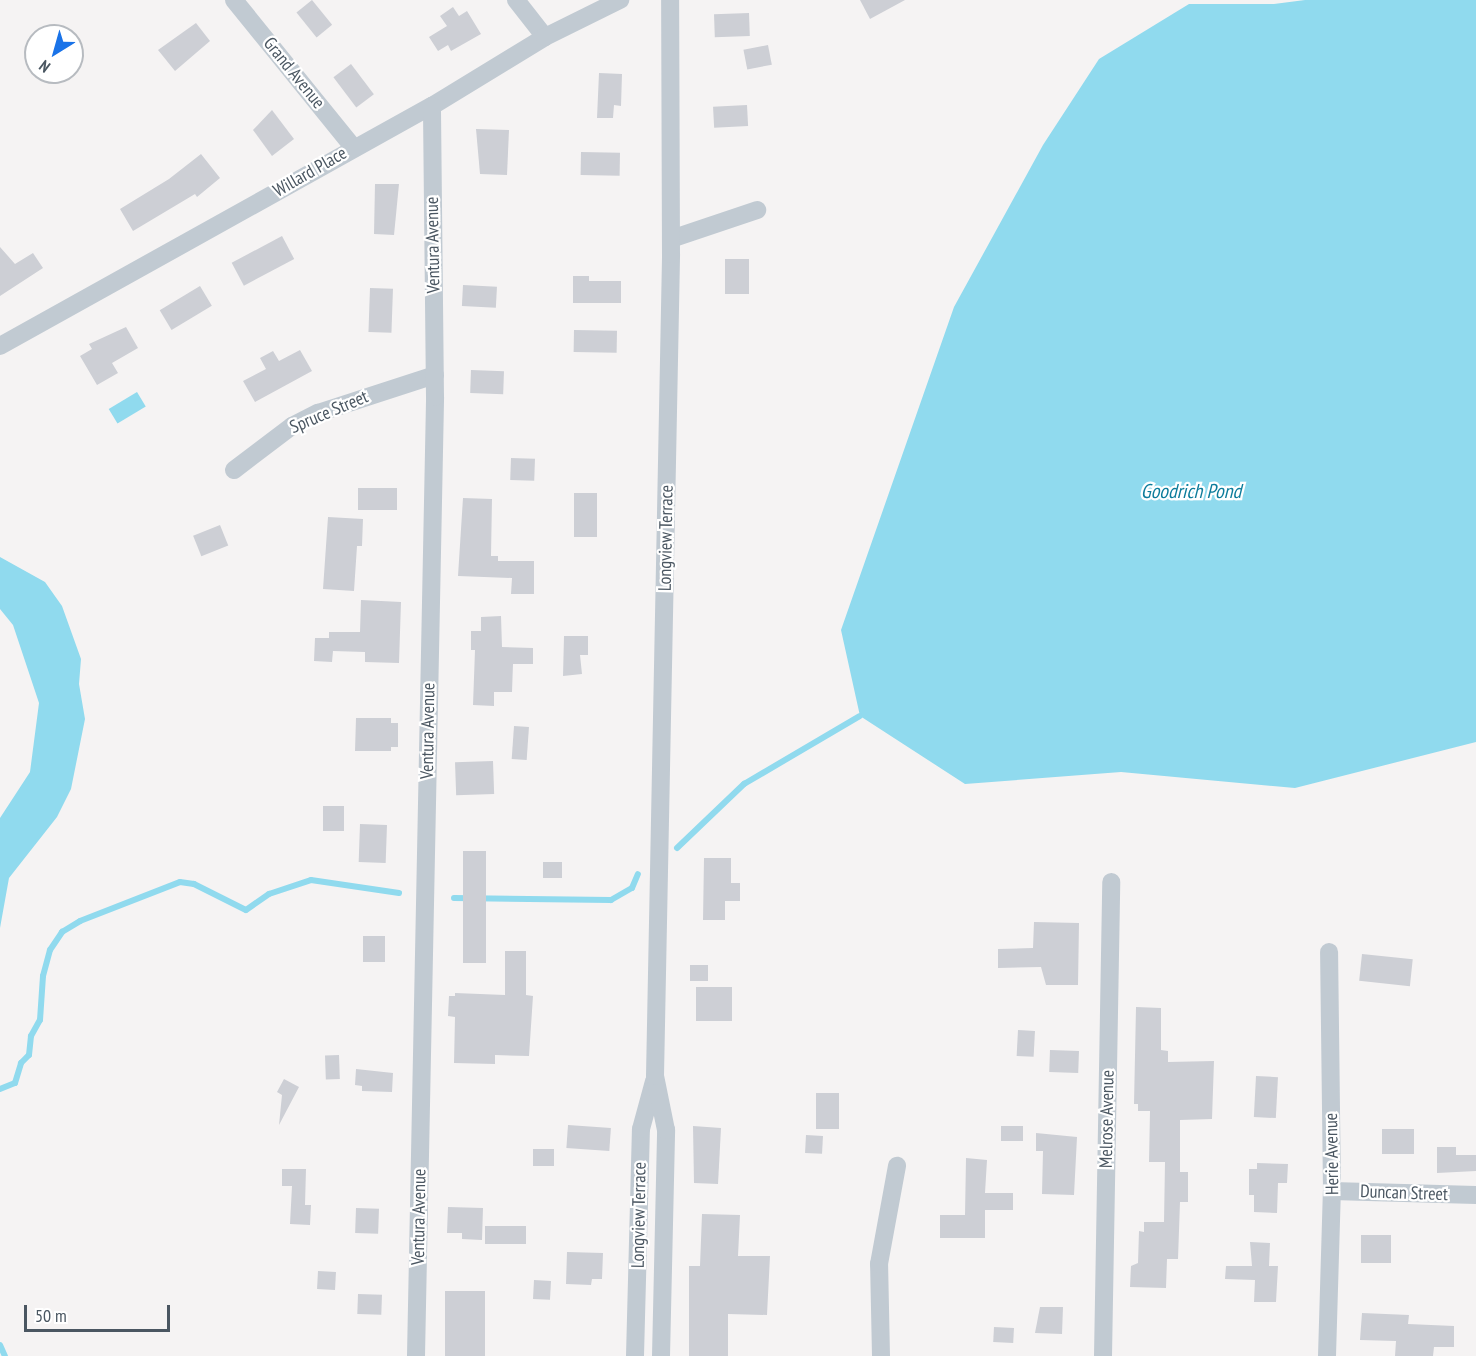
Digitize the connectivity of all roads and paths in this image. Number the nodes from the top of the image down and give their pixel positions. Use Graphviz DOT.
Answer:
graph roads {
  1 [pos="234,0"];
  2 [pos="516,0"];
  3 [pos="621,0"];
  4 [pos="670,0"];
  5 [pos="545,37"];
  6 [pos="432,106"];
  7 [pos="353,147"];
  8 [pos="757,210"];
  9 [pos="671,239"];
  10 [pos="0,346"];
  11 [pos="435,375"];
  12 [pos="234,470"];
  13 [pos="1111,882"];
  14 [pos="1329,952"];
  15 [pos="655,1076"];
  16 [pos="897,1167"];
  17 [pos="1332,1191"];
  18 [pos="1476,1196"];
  19 [pos="416,1356"];
  20 [pos="635,1356"];
  21 [pos="661,1356"];
  22 [pos="881,1356"];
  23 [pos="1103,1356"];
  24 [pos="1327,1356"];
  1 -- 7 [label="street, Grand Avenue"];
  2 -- 5 [label="street"];
  3 -- 5 [label="street, Willard Place"];
  4 -- 9 [label="street, Longview Terrace"];
  5 -- 6 [label="street, Willard Place"];
  6 -- 7 [label="street, Willard Place"];
  6 -- 11 [label="street, Ventura Avenue"];
  7 -- 10 [label="street, Willard Place"];
  8 -- 9 [label="street"];
  9 -- 15 [label="street, Longview Terrace"];
  11 -- 12 [label="street, Spruce Street"];
  11 -- 19 [label="street, Ventura Avenue"];
  13 -- 23 [label="street, Melrose Avenue"];
  14 -- 17 [label="street, Herie Avenue"];
  15 -- 20 [label="street, Longview Terrace"];
  15 -- 21 [label="street, Longview Terrace"];
  16 -- 22 [label="street"];
  17 -- 18 [label="street, Duncan Street"];
  17 -- 24 [label="street, Herie Avenue"];
}
